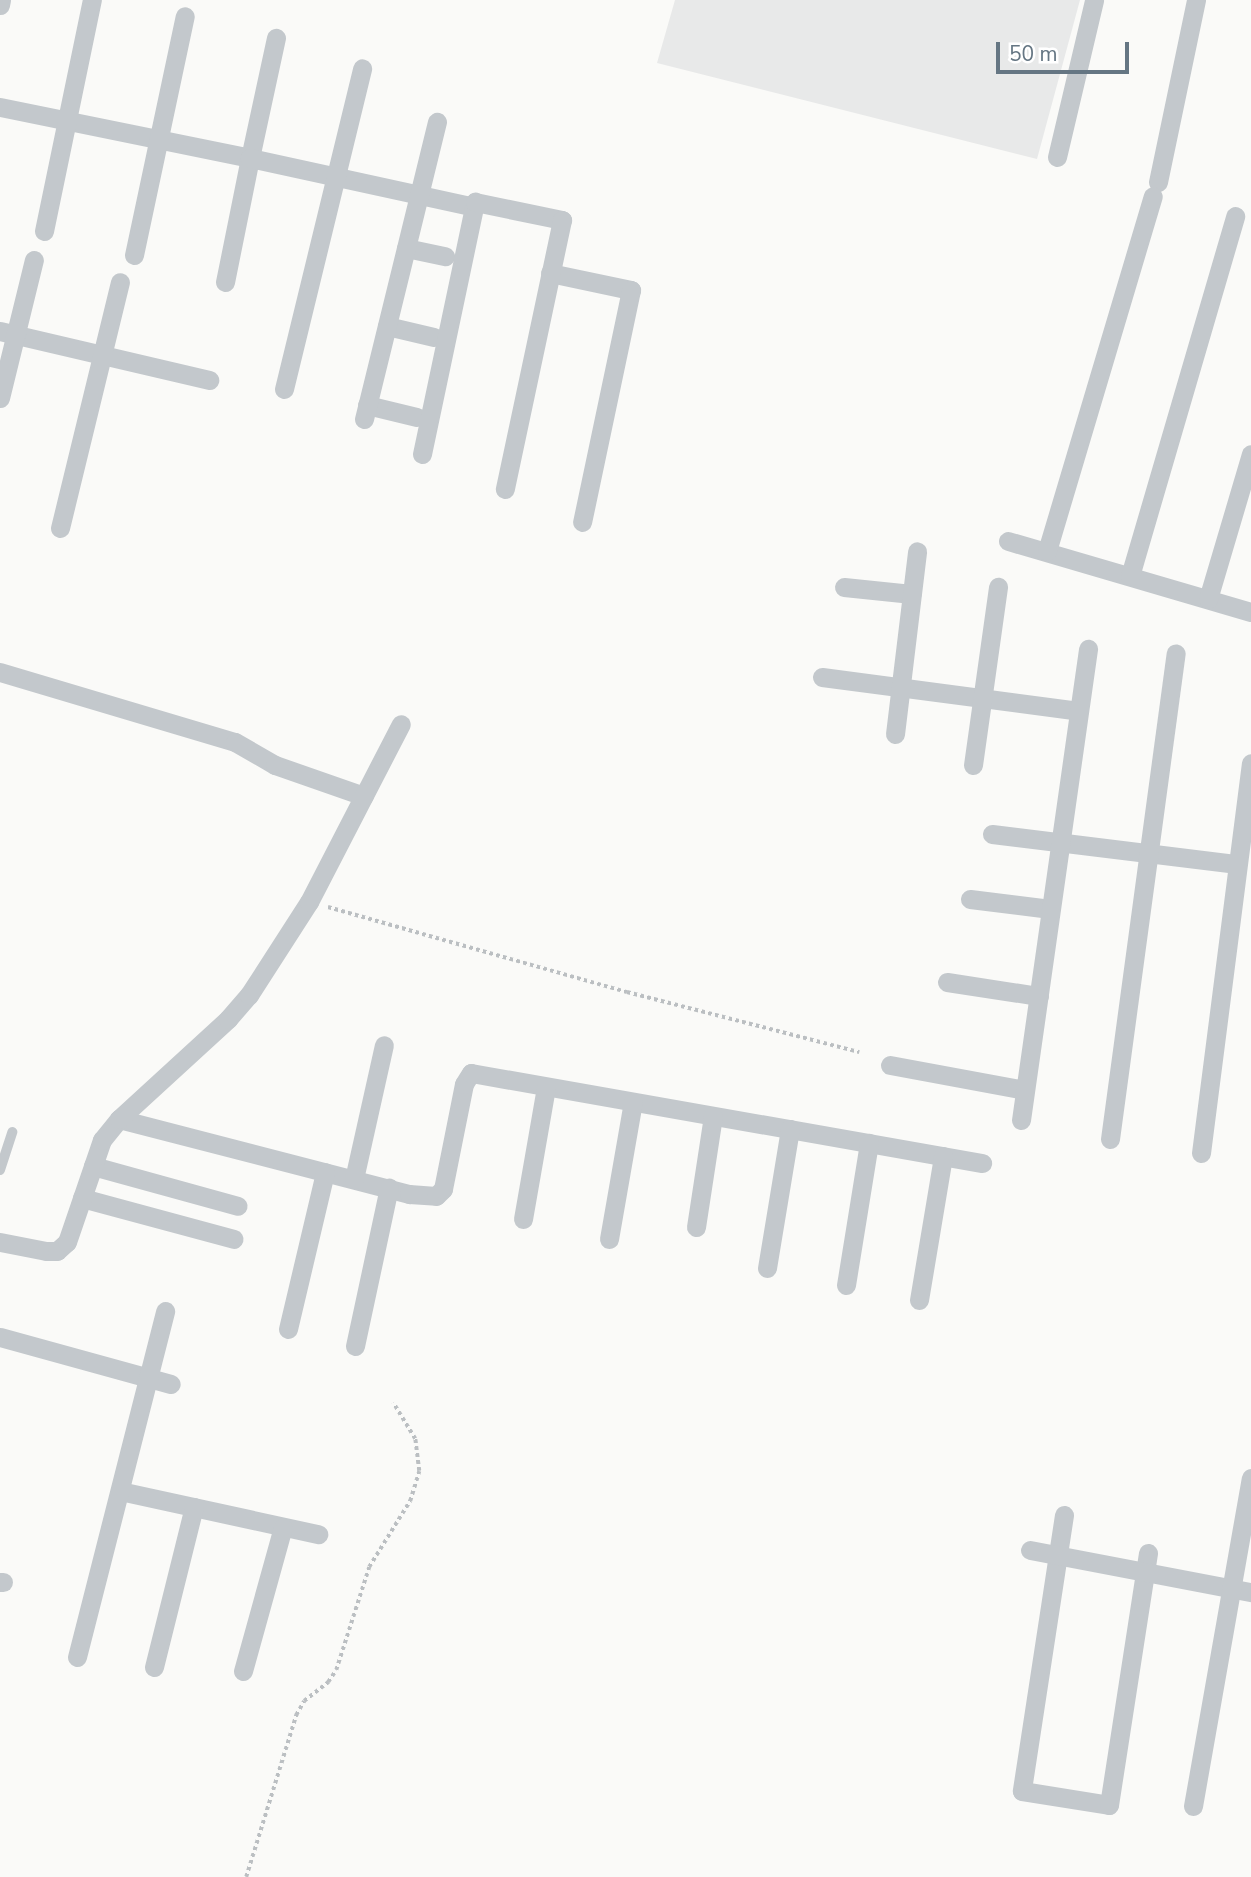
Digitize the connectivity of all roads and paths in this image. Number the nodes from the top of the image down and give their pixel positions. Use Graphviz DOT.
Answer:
graph roads {
  1 [pos="92,0"];
  2 [pos="1094,0"];
  3 [pos="1196,0"];
  4 [pos="185,16"];
  5 [pos="276,38"];
  6 [pos="362,68"];
  7 [pos="0,107"];
  8 [pos="67,121"];
  9 [pos="438,122"];
  10 [pos="158,141"];
  11 [pos="1057,157"];
  12 [pos="250,158"];
  13 [pos="335,176"];
  14 [pos="419,194"];
  15 [pos="474,206"];
  16 [pos="1234,216"];
  17 [pos="44,231"];
  18 [pos="406,248"];
  19 [pos="134,255"];
  20 [pos="445,256"];
  21 [pos="34,260"];
  22 [pos="550,273"];
  23 [pos="120,282"];
  24 [pos="225,282"];
  25 [pos="387,326"];
  26 [pos="8,332"];
  27 [pos="434,337"];
  28 [pos="102,354"];
  29 [pos="209,380"];
  30 [pos="284,389"];
  31 [pos="0,398"];
  32 [pos="417,417"];
  33 [pos="422,454"];
  34 [pos="1251,454"];
  35 [pos="505,489"];
  36 [pos="582,522"];
  37 [pos="60,528"];
  38 [pos="1008,541"];
  39 [pos="917,551"];
  40 [pos="1047,551"];
  41 [pos="1130,576"];
  42 [pos="844,587"];
  43 [pos="998,587"];
  44 [pos="912,594"];
  45 [pos="1208,599"];
  46 [pos="1251,612"];
  47 [pos="1088,649"];
  48 [pos="1176,653"];
  49 [pos="0,672"];
  50 [pos="822,677"];
  51 [pos="901,688"];
  52 [pos="982,698"];
  53 [pos="1079,711"];
  54 [pos="401,724"];
  55 [pos="895,734"];
  56 [pos="1251,764"];
  57 [pos="973,765"];
  58 [pos="364,796"];
  59 [pos="992,834"];
  60 [pos="1060,842"];
  61 [pos="1150,855"];
  62 [pos="1237,864"];
  63 [pos="970,899"];
  64 [pos="309,902"];
  65 [pos="1050,909"];
  66 [pos="947,982"];
  67 [pos="1039,996"];
  68 [pos="384,1045"];
  69 [pos="859,1052"];
  70 [pos="890,1065"];
  71 [pos="546,1087"];
  72 [pos="1025,1090"];
  73 [pos="633,1102"];
  74 [pos="713,1116"];
  75 [pos="118,1119"];
  76 [pos="1021,1120"];
  77 [pos="790,1129"];
  78 [pos="12,1132"];
  79 [pos="1110,1139"];
  80 [pos="869,1143"];
  81 [pos="1201,1153"];
  82 [pos="943,1156"];
  83 [pos="982,1163"];
  84 [pos="93,1166"];
  85 [pos="0,1170"];
  86 [pos="325,1172"];
  87 [pos="354,1179"];
  88 [pos="389,1188"];
  89 [pos="82,1198"];
  90 [pos="238,1206"];
  91 [pos="523,1219"];
  92 [pos="696,1227"];
  93 [pos="233,1239"];
  94 [pos="609,1239"];
  95 [pos="0,1242"];
  96 [pos="767,1268"];
  97 [pos="846,1285"];
  98 [pos="919,1300"];
  99 [pos="164,1311"];
  100 [pos="288,1329"];
  101 [pos="0,1337"];
  102 [pos="355,1346"];
  103 [pos="149,1378"];
  104 [pos="172,1384"];
  105 [pos="393,1403"];
  106 [pos="1251,1478"];
  107 [pos="120,1491"];
  108 [pos="194,1507"];
  109 [pos="1064,1515"];
  110 [pos="283,1527"];
  111 [pos="318,1534"];
  112 [pos="1030,1550"];
  113 [pos="1058,1555"];
  114 [pos="1146,1562"];
  115 [pos="1231,1588"];
  116 [pos="1251,1592"];
  117 [pos="77,1657"];
  118 [pos="154,1667"];
  119 [pos="243,1671"];
  120 [pos="1193,1806"];
  121 [pos="246,1877"];
  1 -- 8 [label="street"];
  2 -- 11 [label="street"];
  3 -- 40 [label="street"];
  4 -- 10 [label="street"];
  5 -- 12 [label="street"];
  6 -- 13 [label="street"];
  7 -- 8 [label="street"];
  8 -- 10 [label="street"];
  8 -- 17 [label="street"];
  9 -- 14 [label="street"];
  10 -- 12 [label="street"];
  10 -- 19 [label="street"];
  12 -- 13 [label="street"];
  12 -- 24 [label="street"];
  13 -- 14 [label="street"];
  13 -- 30 [label="street"];
  14 -- 15 [label="street"];
  14 -- 18 [label="street"];
  15 -- 22 [label="street"];
  15 -- 33 [label="street"];
  16 -- 41 [label="street"];
  18 -- 20 [label="street"];
  18 -- 25 [label="street"];
  21 -- 26 [label="street"];
  22 -- 35 [label="street"];
  22 -- 36 [label="street"];
  23 -- 28 [label="street"];
  25 -- 27 [label="street"];
  25 -- 32 [label="street"];
  26 -- 28 [label="street"];
  26 -- 31 [label="street"];
  28 -- 29 [label="street"];
  28 -- 37 [label="street"];
  34 -- 45 [label="street"];
  38 -- 40 [label="street"];
  39 -- 44 [label="street"];
  40 -- 41 [label="street"];
  41 -- 45 [label="street"];
  42 -- 44 [label="street"];
  43 -- 52 [label="street"];
  44 -- 51 [label="street"];
  45 -- 46 [label="street"];
  47 -- 53 [label="street"];
  48 -- 61 [label="street"];
  49 -- 58 [label="street"];
  50 -- 51 [label="street"];
  51 -- 52 [label="street"];
  51 -- 55 [label="street"];
  52 -- 53 [label="street"];
  52 -- 57 [label="street"];
  53 -- 60 [label="street"];
  54 -- 58 [label="street"];
  56 -- 62 [label="street"];
  58 -- 64 [label="street"];
  59 -- 60 [label="street"];
  60 -- 61 [label="street"];
  60 -- 65 [label="street"];
  61 -- 62 [label="street"];
  61 -- 79 [label="street"];
  62 -- 81 [label="street"];
  63 -- 65 [label="street"];
  64 -- 69 [label="path"];
  64 -- 75 [label="street"];
  65 -- 67 [label="street"];
  66 -- 67 [label="street"];
  67 -- 72 [label="street"];
  68 -- 87 [label="street"];
  70 -- 72 [label="street"];
  71 -- 73 [label="street"];
  71 -- 88 [label="street"];
  71 -- 91 [label="street"];
  72 -- 76 [label="street"];
  73 -- 74 [label="street"];
  73 -- 94 [label="street"];
  74 -- 77 [label="street"];
  74 -- 92 [label="street"];
  75 -- 84 [label="street"];
  75 -- 86 [label="street"];
  77 -- 80 [label="street"];
  77 -- 96 [label="street"];
  78 -- 85 [label="lane"];
  80 -- 82 [label="street"];
  80 -- 97 [label="street"];
  82 -- 83 [label="street"];
  82 -- 98 [label="street"];
  84 -- 89 [label="street"];
  84 -- 90 [label="street"];
  86 -- 87 [label="street"];
  86 -- 100 [label="street"];
  87 -- 88 [label="street"];
  88 -- 102 [label="street"];
  89 -- 93 [label="street"];
  89 -- 95 [label="street"];
  99 -- 103 [label="street"];
  101 -- 103 [label="street"];
  103 -- 104 [label="street"];
  103 -- 107 [label="street"];
  105 -- 121 [label="path"];
  106 -- 115 [label="street"];
  107 -- 108 [label="street"];
  107 -- 117 [label="street"];
  108 -- 110 [label="street"];
  108 -- 118 [label="street"];
  109 -- 113 [label="street"];
  110 -- 111 [label="street"];
  110 -- 119 [label="street"];
  112 -- 113 [label="street"];
  113 -- 114 [label="street"];
  113 -- 114 [label="street"];
  114 -- 115 [label="street"];
  115 -- 116 [label="street"];
  115 -- 120 [label="street"];
}
